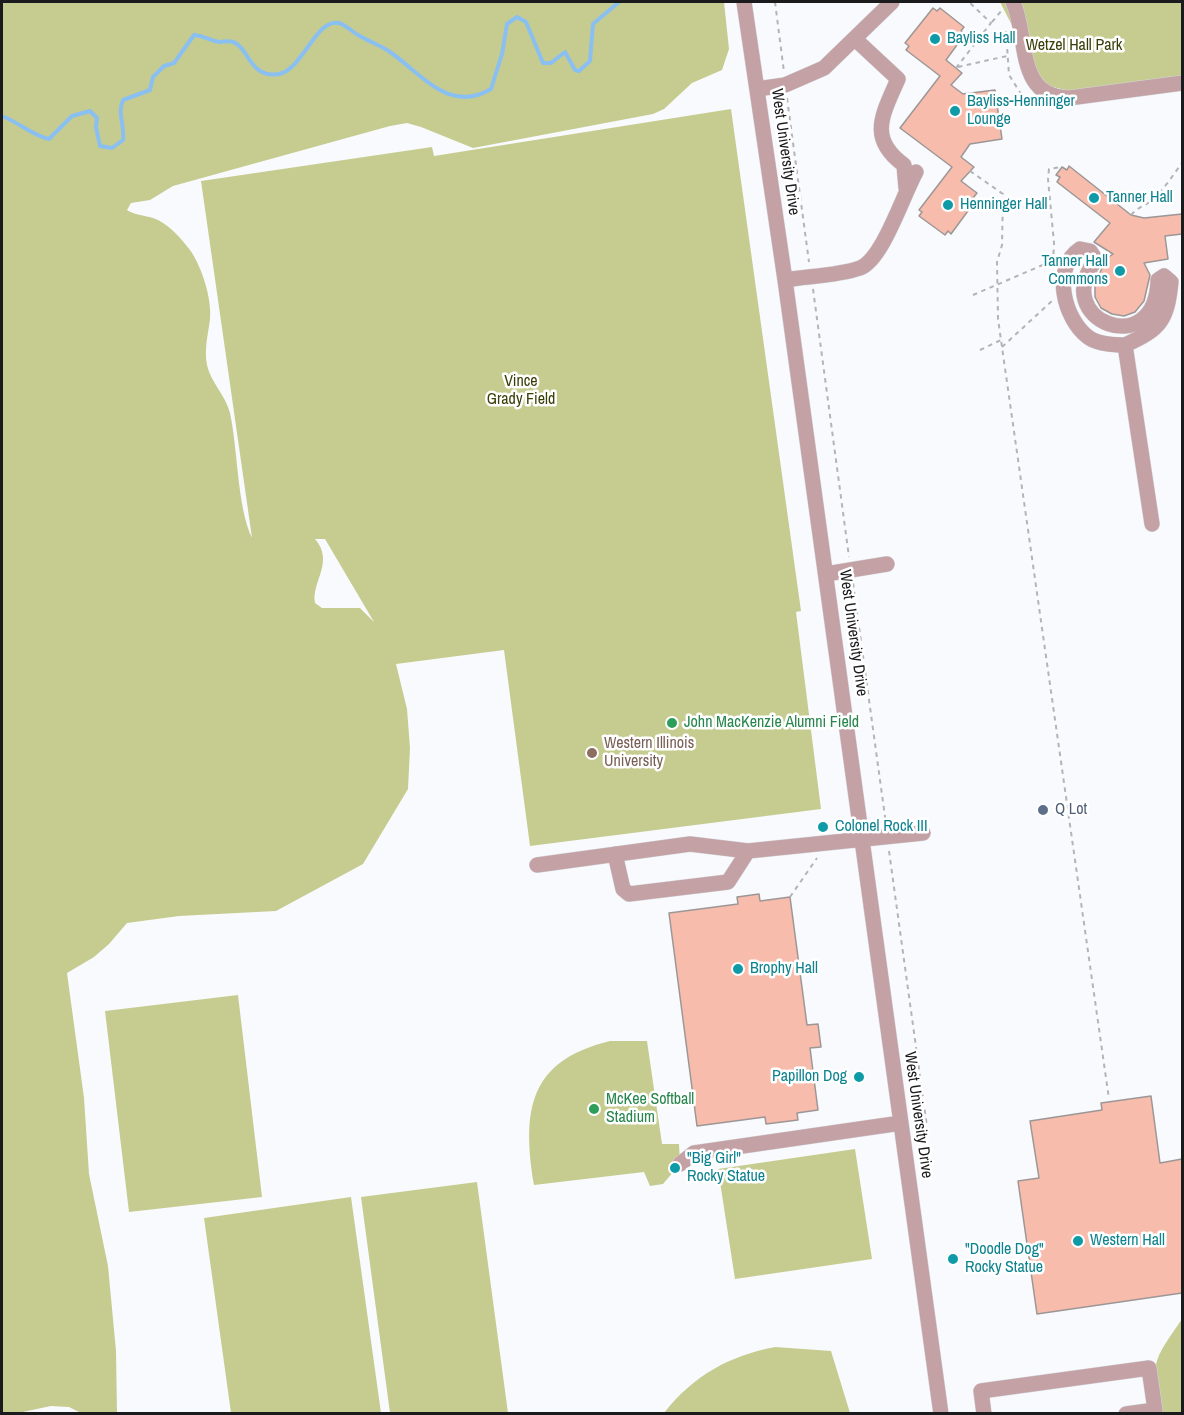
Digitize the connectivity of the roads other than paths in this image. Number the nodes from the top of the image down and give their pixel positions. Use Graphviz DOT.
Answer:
graph roads {
  1 [pos="744,2"];
  2 [pos="892,2"];
  3 [pos="1009,5"];
  4 [pos="855,39"];
  5 [pos="1182,83"];
  6 [pos="757,89"];
  7 [pos="916,172"];
  8 [pos="906,190"];
  9 [pos="785,280"];
  10 [pos="1125,345"];
  11 [pos="1152,525"];
  12 [pos="887,564"];
  13 [pos="826,574"];
  14 [pos="923,832"];
  15 [pos="862,838"];
  16 [pos="748,851"];
  17 [pos="615,854"];
  18 [pos="537,865"];
  19 [pos="901,1123"];
  20 [pos="680,1164"];
  21 [pos="941,1413"];
  22 [pos="979,1413"];
  23 [pos="1126,1413"];
  1 -- 6 [label="street, West University Drive"];
  2 -- 4 [label="street"];
  3 -- 5 [label="street"];
  4 -- 6 [label="street"];
  4 -- 8 [label="street"];
  6 -- 9 [label="street, West University Drive"];
  7 -- 8 [label="street"];
  8 -- 9 [label="street"];
  9 -- 13 [label="street, West University Drive"];
  10 -- 10 [label="street"];
  10 -- 11 [label="street"];
  12 -- 13 [label="street"];
  13 -- 15 [label="street, West University Drive"];
  14 -- 15 [label="street"];
  15 -- 16 [label="street"];
  15 -- 19 [label="street, West University Drive"];
  16 -- 17 [label="street"];
  16 -- 17 [label="street"];
  17 -- 18 [label="street"];
  19 -- 20 [label="street"];
  19 -- 21 [label="street, West University Drive"];
  22 -- 23 [label="street"];
}
